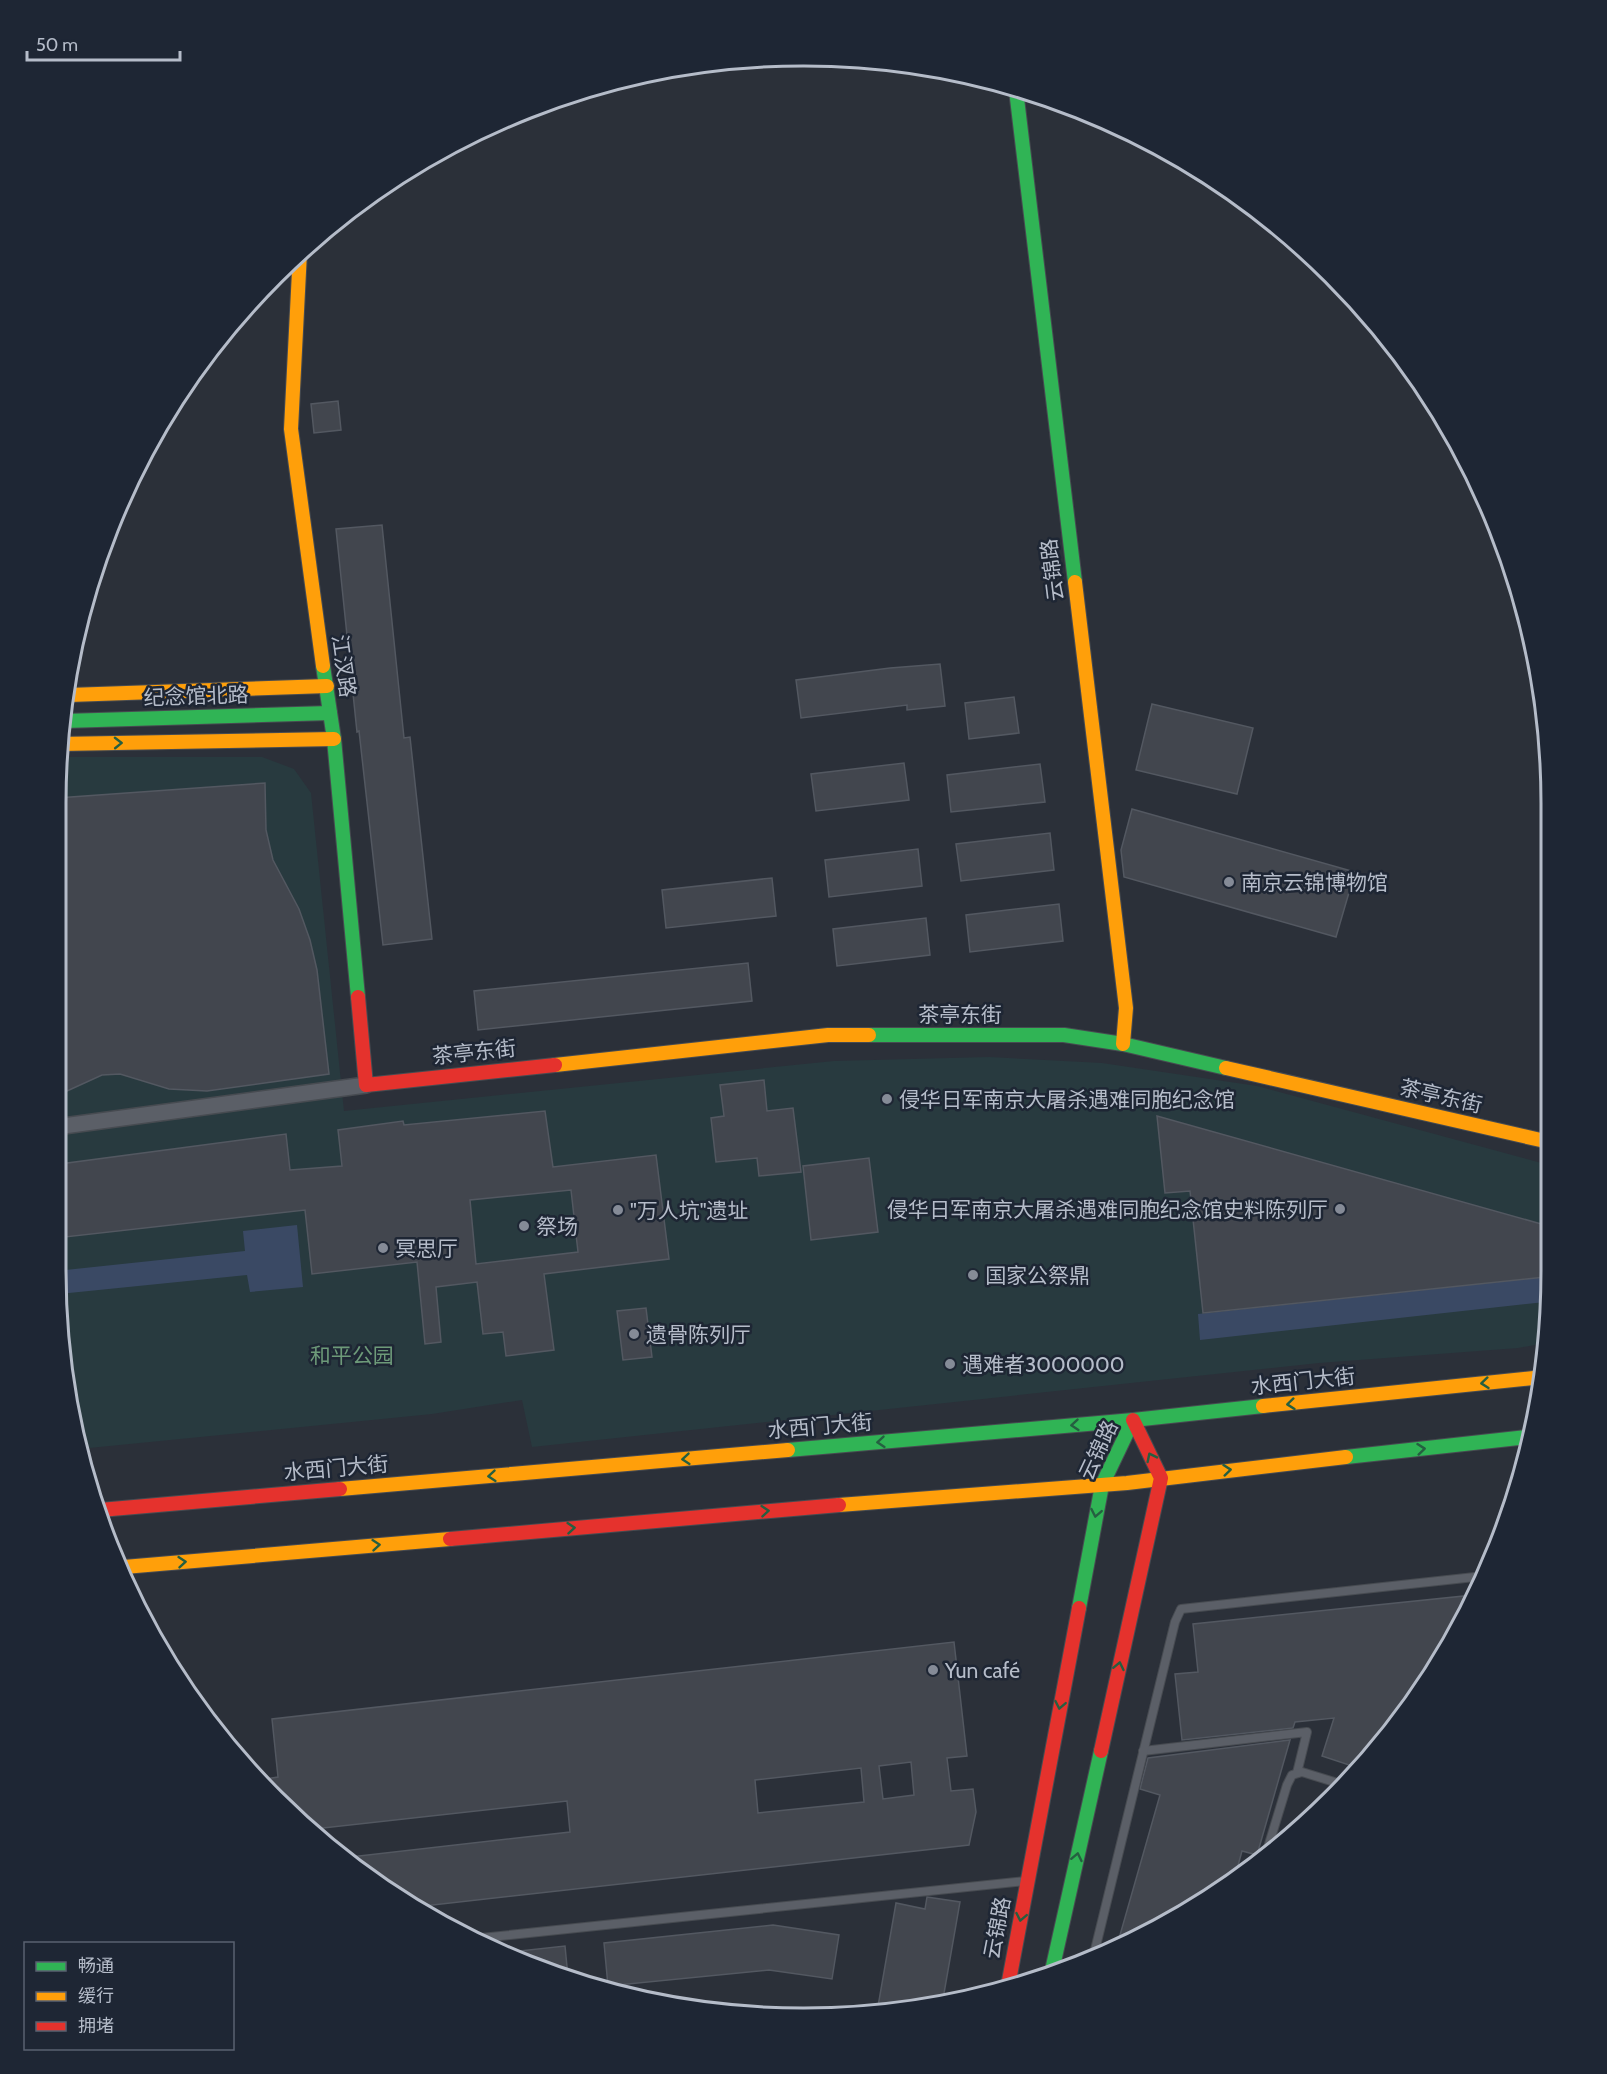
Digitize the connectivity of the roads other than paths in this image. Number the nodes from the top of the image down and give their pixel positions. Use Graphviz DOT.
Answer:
graph roads {
  1 [pos="1017,98"];
  2 [pos="299,266"];
  3 [pos="327,686"];
  4 [pos="74,695"];
  5 [pos="330,713"];
  6 [pos="71,722"];
  7 [pos="334,739"];
  8 [pos="69,744"];
  9 [pos="1123,1044"];
  10 [pos="366,1085"];
  11 [pos="66,1125"];
  12 [pos="1541,1140"];
  13 [pos="1533,1378"];
  14 [pos="1133,1420"];
  15 [pos="1521,1438"];
  16 [pos="1161,1478"];
  17 [pos="1101,1485"];
  18 [pos="106,1510"];
  19 [pos="129,1568"];
  20 [pos="1474,1577"];
  21 [pos="1143,1751"];
  22 [pos="1297,1773"];
  23 [pos="1334,1782"];
  24 [pos="1270,1841"];
  25 [pos="1028,1880"];
  26 [pos="488,1937"];
  27 [pos="1096,1948"];
  28 [pos="1054,1964"];
  29 [pos="1009,1978"];
  1 -- 9 [label="street, 云锦路"];
  2 -- 3 [label="street, 江汊路"];
  3 -- 4 [label="street"];
  3 -- 5 [label="street, 江汊路"];
  5 -- 6 [label="street, 纪念馆北路"];
  5 -- 7 [label="street, 江汊路"];
  8 -- 7 [label="street, one-way"];
  7 -- 10 [label="street, 江汊路"];
  9 -- 10 [label="street, 茶亭东街"];
  9 -- 12 [label="street, 茶亭东街"];
  10 -- 11 [label="street"];
  13 -- 14 [label="street, 水西门大街, one-way"];
  16 -- 14 [label="street, 云锦路, one-way"];
  14 -- 17 [label="street, 云锦路"];
  14 -- 18 [label="street, 水西门大街, one-way"];
  16 -- 15 [label="street, one-way"];
  16 -- 17 [label="street"];
  28 -- 16 [label="street, one-way"];
  19 -- 17 [label="street, one-way"];
  17 -- 25 [label="street, 云锦路, one-way"];
  20 -- 21 [label="lane"];
  21 -- 22 [label="lane"];
  21 -- 27 [label="lane"];
  22 -- 23 [label="lane"];
  22 -- 24 [label="lane"];
  25 -- 26 [label="lane"];
  25 -- 29 [label="street, 云锦路, one-way"];
}
